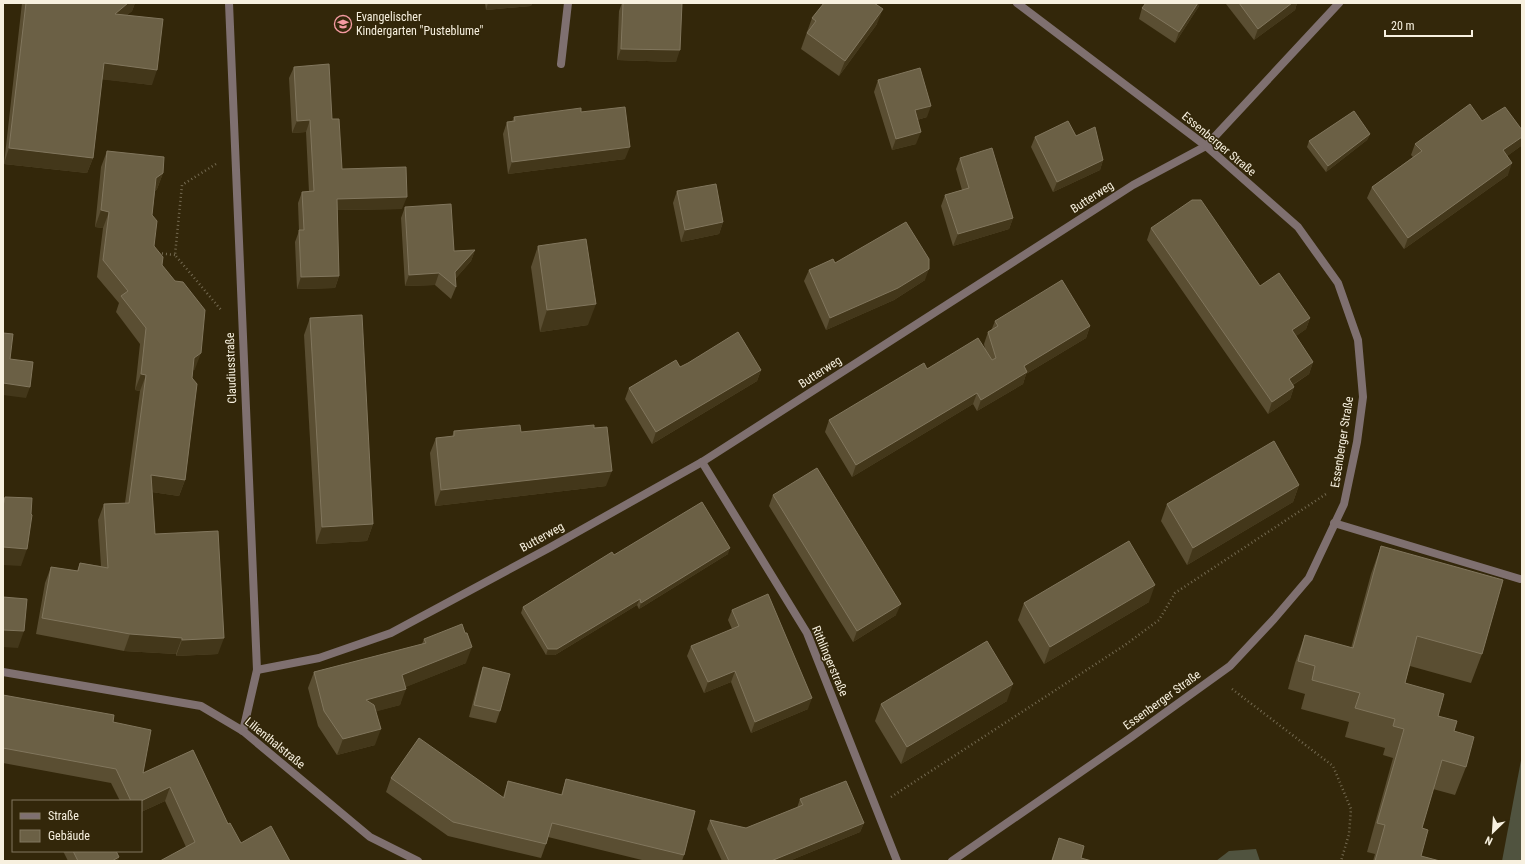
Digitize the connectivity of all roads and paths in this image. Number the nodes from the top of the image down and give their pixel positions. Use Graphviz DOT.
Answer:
graph roads {
  1 [pos="230,3"];
  2 [pos="568,3"];
  3 [pos="1017,3"];
  4 [pos="1339,3"];
  5 [pos="561,64"];
  6 [pos="1206,146"];
  7 [pos="236,151"];
  8 [pos="153,253"];
  9 [pos="175,255"];
  10 [pos="242,334"];
  11 [pos="702,462"];
  12 [pos="1348,480"];
  13 [pos="1334,524"];
  14 [pos="1520,579"];
  15 [pos="257,670"];
  16 [pos="3,672"];
  17 [pos="1216,676"];
  18 [pos="243,731"];
  19 [pos="876,807"];
  20 [pos="957,860"];
  21 [pos="418,861"];
  22 [pos="897,861"];
  23 [pos="1341,861"];
  1 -- 7 [label="street, Claudiusstraße"];
  2 -- 5 [label="street"];
  3 -- 6 [label="street, Essenberger Straße"];
  4 -- 6 [label="street, Butterweg"];
  6 -- 11 [label="street, Butterweg"];
  6 -- 12 [label="street, Essenberger Straße"];
  7 -- 9 [label="path"];
  7 -- 10 [label="street, Claudiusstraße"];
  8 -- 9 [label="path"];
  9 -- 10 [label="path"];
  10 -- 15 [label="street, Claudiusstraße"];
  11 -- 15 [label="street, Butterweg"];
  11 -- 19 [label="street, Rithlingerstraße"];
  12 -- 13 [label="street, Essenberger Straße"];
  12 -- 19 [label="path"];
  13 -- 14 [label="street"];
  13 -- 17 [label="street, Essenberger Straße"];
  15 -- 18 [label="street, Claudiusstraße"];
  16 -- 18 [label="street, Lilienthalstraße"];
  17 -- 20 [label="street, Essenberger Straße"];
  17 -- 23 [label="path"];
  18 -- 21 [label="street, Lilienthalstraße"];
  19 -- 22 [label="street, Rithlingerstraße"];
}
